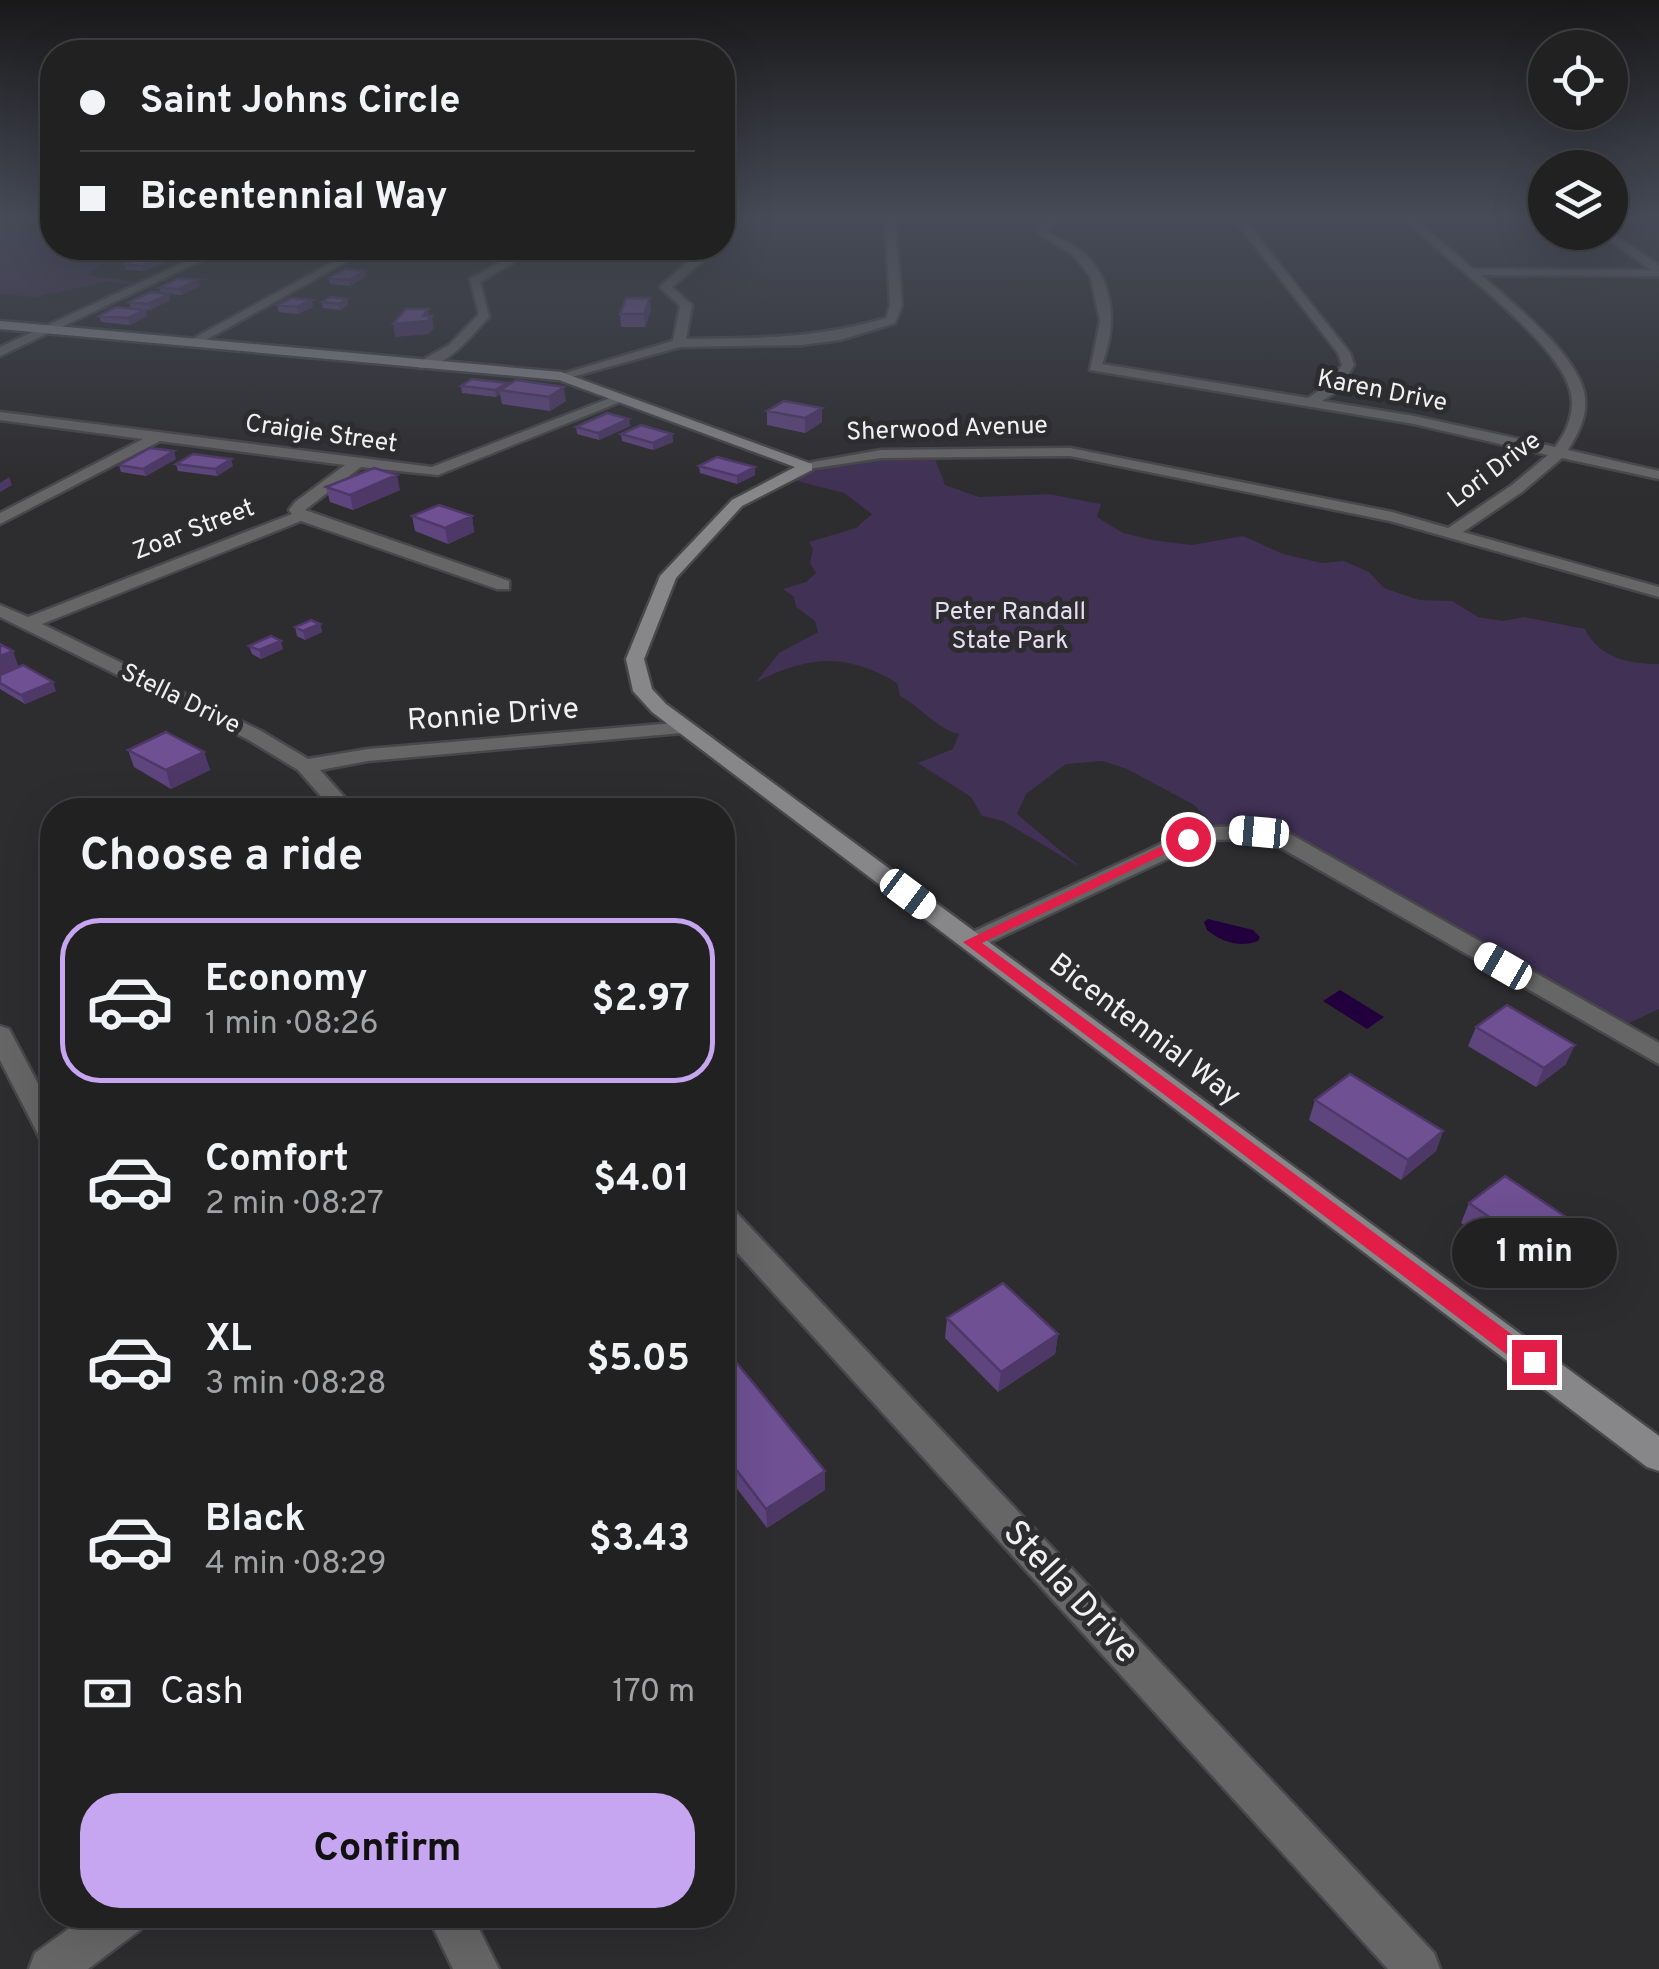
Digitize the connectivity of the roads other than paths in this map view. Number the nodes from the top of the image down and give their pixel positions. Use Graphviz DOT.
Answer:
graph roads {
  1 [pos="92,311"];
  2 [pos="250,311"];
  3 [pos="483,311"];
  4 [pos="685,311"];
  5 [pos="894,311"];
  6 [pos="1106,311"];
  7 [pos="1311,311"];
  8 [pos="1508,311"];
  9 [pos="0,325"];
  10 [pos="52,330"];
  11 [pos="191,343"];
  12 [pos="679,344"];
  13 [pos="0,352"];
  14 [pos="424,364"];
  15 [pos="561,376"];
  16 [pos="623,398"];
  17 [pos="1313,401"];
  18 [pos="0,416"];
  19 [pos="158,436"];
  20 [pos="1560,450"];
  21 [pos="358,462"];
  22 [pos="807,467"];
  23 [pos="1659,475"];
  24 [pos="301,516"];
  25 [pos="0,520"];
  26 [pos="1452,532"];
  27 [pos="503,585"];
  28 [pos="1659,592"];
  29 [pos="0,610"];
  30 [pos="15,624"];
  31 [pos="686,728"];
  32 [pos="305,766"];
  33 [pos="334,798"];
  34 [pos="971,942"];
  35 [pos="0,1034"];
  36 [pos="1659,1055"];
  37 [pos="40,1112"];
  38 [pos="735,1230"];
  39 [pos="1659,1456"];
  40 [pos="108,1928"];
  41 [pos="456,1928"];
  42 [pos="51,1969"];
  43 [pos="477,1969"];
  44 [pos="1418,1969"];
  1 -- 10 [label="street"];
  2 -- 11 [label="street"];
  3 -- 14 [label="street"];
  4 -- 12 [label="street"];
  5 -- 12 [label="street"];
  6 -- 17 [label="street, Karen Drive"];
  7 -- 17 [label="street"];
  8 -- 20 [label="street, Lori Drive"];
  9 -- 10 [label="street, Sherwood Avenue"];
  10 -- 11 [label="street, Sherwood Avenue"];
  10 -- 13 [label="street"];
  11 -- 14 [label="street, Sherwood Avenue"];
  12 -- 15 [label="street"];
  14 -- 15 [label="street, Sherwood Avenue"];
  15 -- 16 [label="street, Sherwood Avenue"];
  16 -- 21 [label="street, Craigie Street"];
  16 -- 22 [label="street, Sherwood Avenue"];
  17 -- 20 [label="street, Karen Drive"];
  18 -- 19 [label="street, Craigie Street"];
  19 -- 21 [label="street, Craigie Street"];
  19 -- 25 [label="street"];
  20 -- 23 [label="street, Karen Drive"];
  20 -- 26 [label="street, Lori Drive"];
  21 -- 24 [label="street, Zoar Street"];
  22 -- 26 [label="street, Sherwood Avenue"];
  22 -- 31 [label="street, Bicentennial Way"];
  24 -- 27 [label="street"];
  24 -- 30 [label="street, Zoar Street"];
  26 -- 28 [label="street, Sherwood Avenue"];
  29 -- 30 [label="street, Stella Drive"];
  30 -- 32 [label="street, Stella Drive"];
  31 -- 32 [label="street, Ronnie Drive"];
  31 -- 34 [label="street, Bicentennial Way"];
  32 -- 33 [label="street, Stella Drive"];
  34 -- 36 [label="street"];
  34 -- 39 [label="street, Bicentennial Way"];
  35 -- 37 [label="street"];
  38 -- 44 [label="street, Stella Drive"];
  40 -- 42 [label="street"];
  41 -- 43 [label="street"];
}
